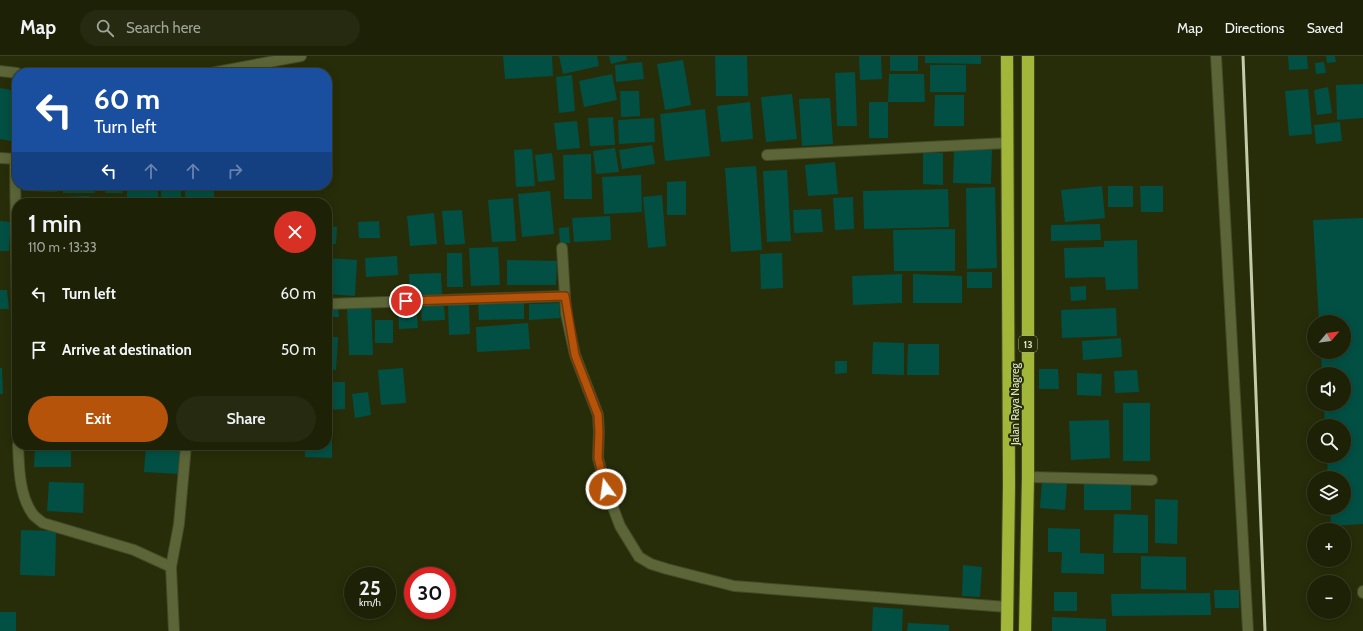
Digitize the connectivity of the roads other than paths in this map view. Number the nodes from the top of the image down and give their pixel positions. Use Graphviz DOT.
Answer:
graph roads {
  1 [pos="301,56"];
  2 [pos="1007,56"];
  3 [pos="1028,56"];
  4 [pos="1216,56"];
  5 [pos="237,68"];
  6 [pos="0,71"];
  7 [pos="12,72"];
  8 [pos="1007,143"];
  9 [pos="767,155"];
  10 [pos="0,158"];
  11 [pos="12,159"];
  12 [pos="562,248"];
  13 [pos="565,296"];
  14 [pos="332,304"];
  15 [pos="18,450"];
  16 [pos="186,450"];
  17 [pos="1028,476"];
  18 [pos="1152,480"];
  19 [pos="171,567"];
  20 [pos="1007,607"];
  21 [pos="174,631"];
  22 [pos="1007,631"];
  23 [pos="1025,631"];
  24 [pos="1248,631"];
  1 -- 5 [label="street"];
  2 -- 8 [label="highway, Jalan Raya Nagreg / 13"];
  3 -- 17 [label="highway, Jalan Raya Nagreg / 13"];
  4 -- 24 [label="street"];
  6 -- 7 [label="street"];
  8 -- 9 [label="street"];
  8 -- 20 [label="highway, Jalan Raya Nagreg / 13"];
  10 -- 11 [label="street"];
  12 -- 13 [label="street"];
  13 -- 14 [label="street"];
  13 -- 20 [label="street"];
  15 -- 19 [label="street"];
  16 -- 19 [label="street"];
  17 -- 18 [label="street"];
  17 -- 23 [label="highway, Jalan Raya Nagreg / 13"];
  19 -- 21 [label="street"];
  20 -- 22 [label="highway, Jalan Raya Nagreg / 13"];
}
